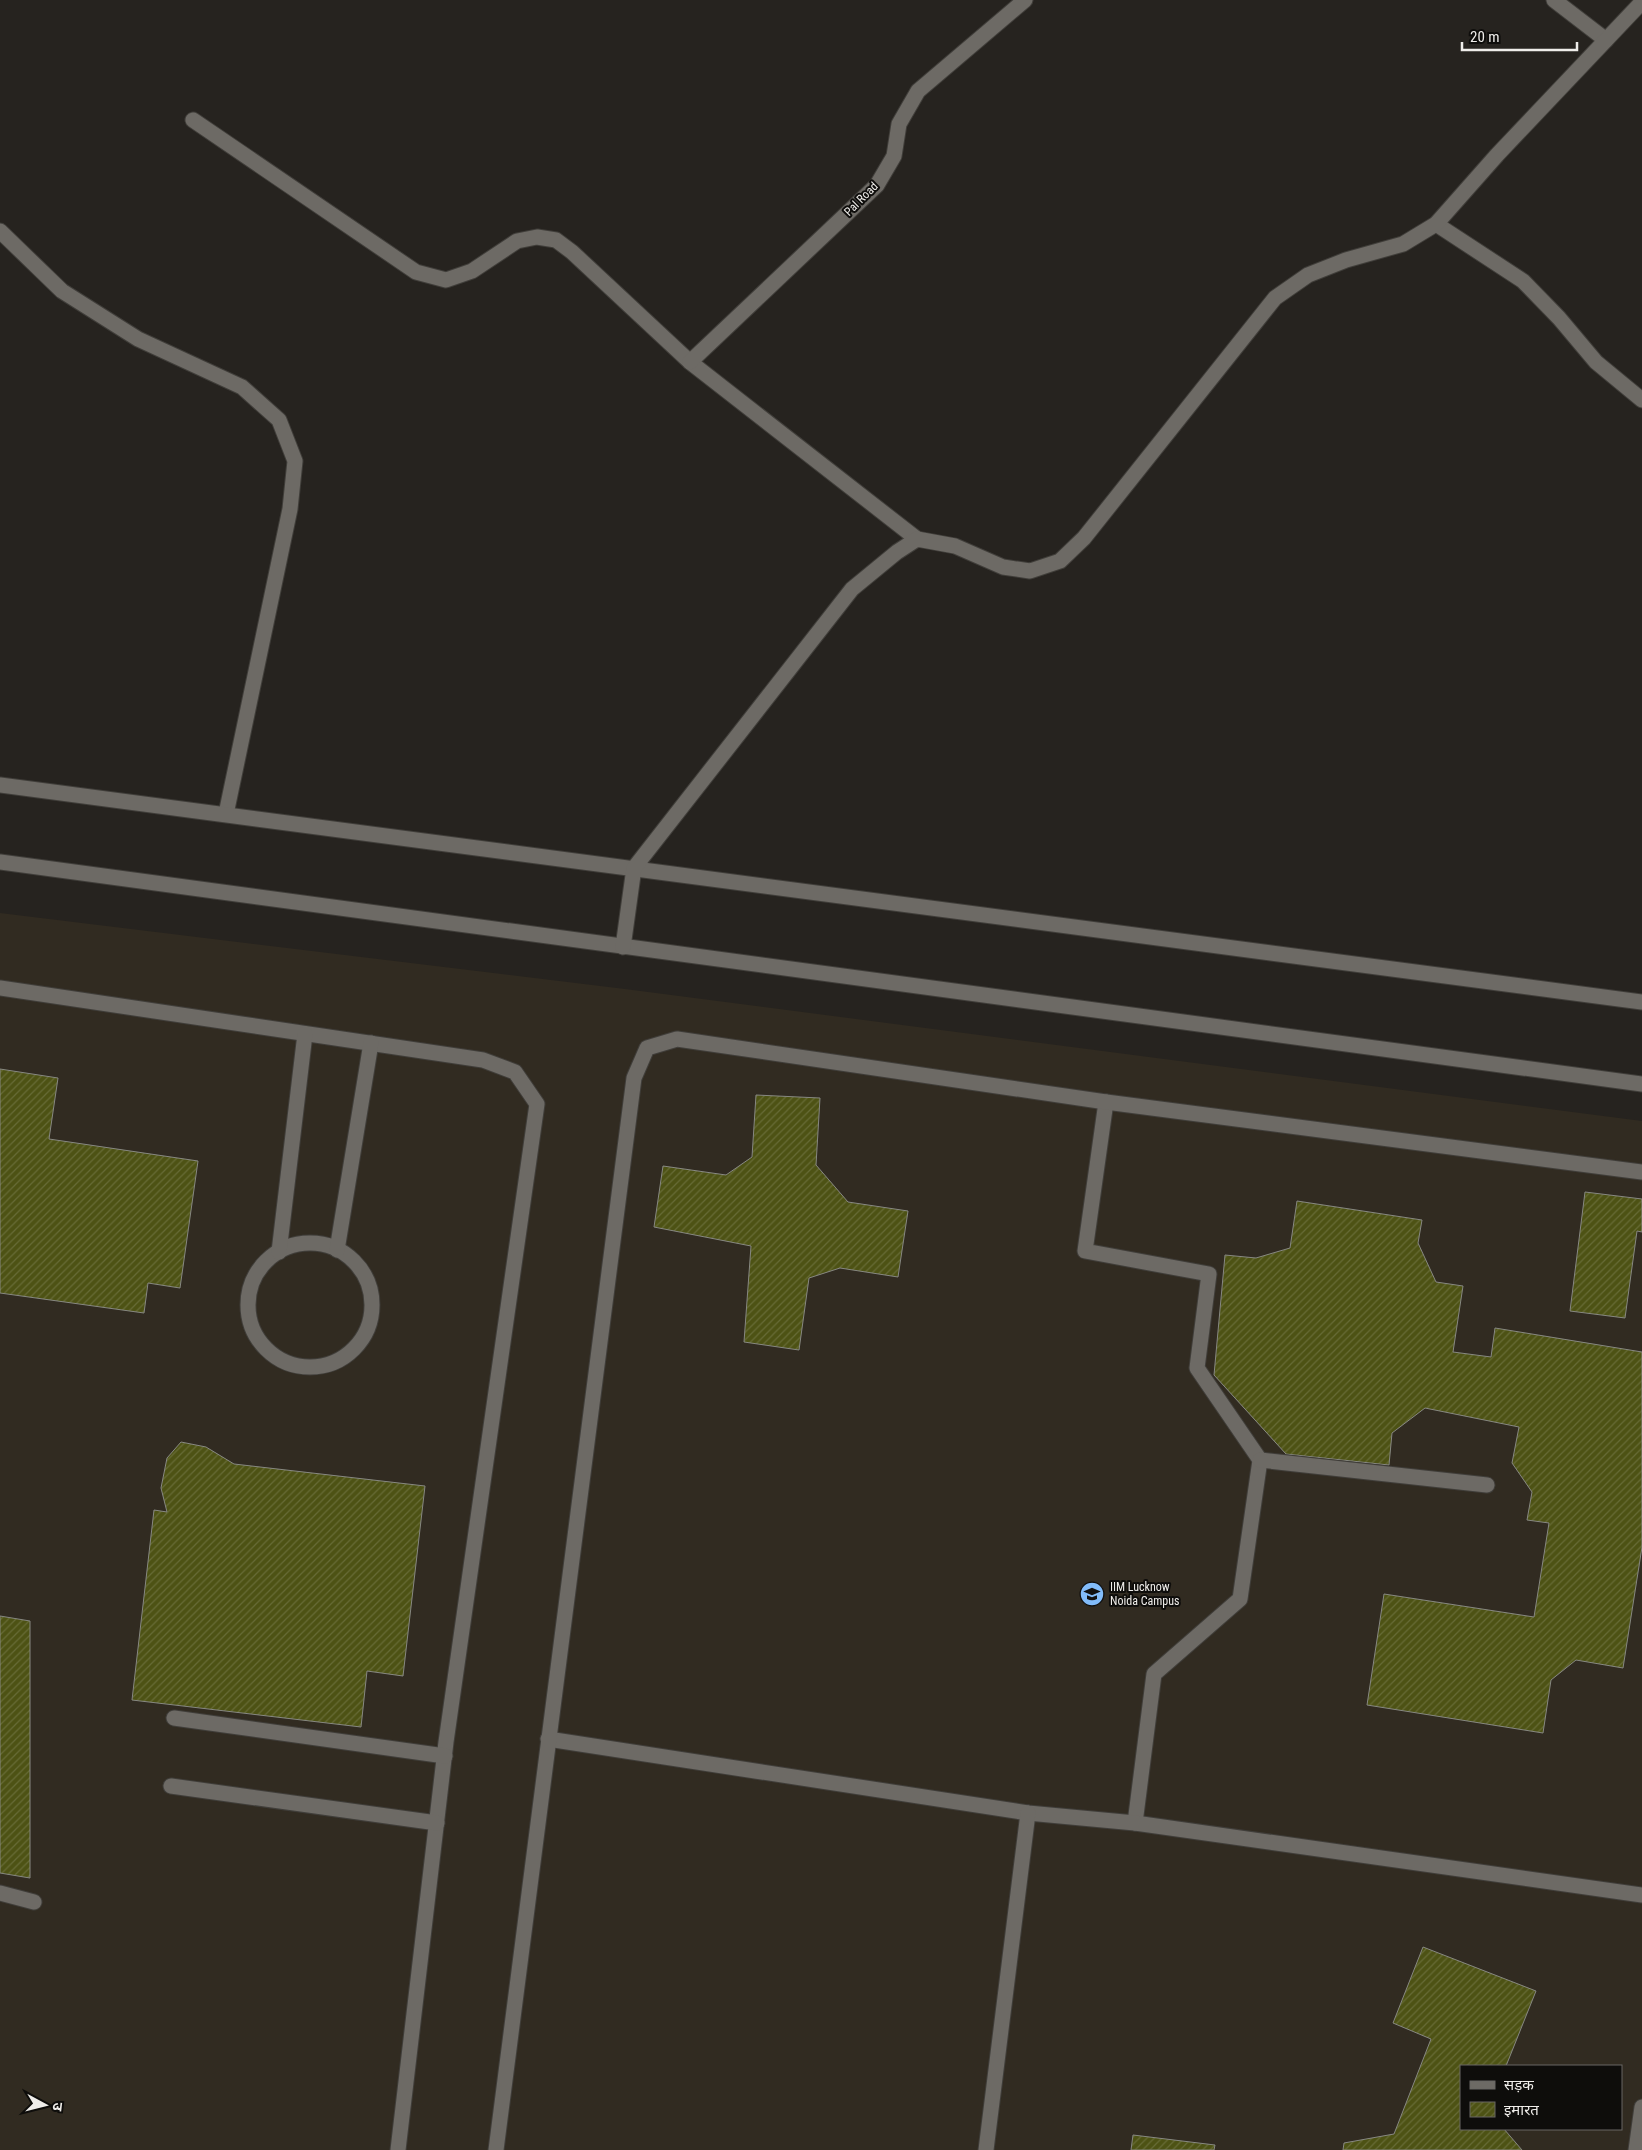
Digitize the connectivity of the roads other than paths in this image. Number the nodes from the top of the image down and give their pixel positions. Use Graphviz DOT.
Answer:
graph roads {
  1 [pos="1025,0"];
  2 [pos="1554,0"];
  3 [pos="1642,2"];
  4 [pos="1606,40"];
  5 [pos="193,120"];
  6 [pos="1436,224"];
  7 [pos="0,231"];
  8 [pos="690,362"];
  9 [pos="1642,400"];
  10 [pos="917,539"];
  11 [pos="0,785"];
  12 [pos="226,814"];
  13 [pos="0,862"];
  14 [pos="634,868"];
  15 [pos="623,946"];
  16 [pos="0,988"];
  17 [pos="1642,1002"];
  18 [pos="306,1034"];
  19 [pos="370,1043"];
  20 [pos="1642,1084"];
  21 [pos="1106,1102"];
  22 [pos="1642,1172"];
  23 [pos="337,1250"];
  24 [pos="279,1252"];
  25 [pos="1260,1460"];
  26 [pos="1486,1484"];
  27 [pos="174,1718"];
  28 [pos="548,1739"];
  29 [pos="444,1756"];
  30 [pos="171,1786"];
  31 [pos="1028,1812"];
  32 [pos="437,1823"];
  33 [pos="1135,1823"];
  34 [pos="0,1894"];
  35 [pos="1642,1895"];
  36 [pos="34,1902"];
  37 [pos="1642,2106"];
  38 [pos="398,2150"];
  39 [pos="496,2150"];
  40 [pos="986,2150"];
  41 [pos="1636,2150"];
  1 -- 8 [label="street, Pal Road"];
  2 -- 4 [label="street"];
  3 -- 4 [label="street"];
  4 -- 6 [label="street"];
  5 -- 8 [label="street"];
  6 -- 9 [label="street"];
  6 -- 10 [label="street"];
  7 -- 12 [label="street"];
  8 -- 10 [label="street"];
  10 -- 14 [label="street"];
  11 -- 12 [label="street"];
  12 -- 14 [label="street"];
  13 -- 15 [label="street"];
  14 -- 15 [label="street"];
  14 -- 17 [label="street"];
  15 -- 20 [label="street"];
  16 -- 18 [label="street"];
  18 -- 19 [label="street"];
  18 -- 24 [label="street"];
  19 -- 23 [label="street"];
  19 -- 29 [label="street"];
  21 -- 22 [label="street"];
  21 -- 25 [label="street"];
  21 -- 28 [label="street"];
  23 -- 24 [label="street"];
  23 -- 24 [label="street"];
  25 -- 26 [label="street"];
  25 -- 33 [label="street"];
  27 -- 29 [label="street"];
  28 -- 31 [label="street"];
  28 -- 39 [label="street"];
  29 -- 32 [label="street"];
  30 -- 32 [label="street"];
  31 -- 33 [label="street"];
  31 -- 40 [label="street"];
  32 -- 38 [label="street"];
  33 -- 35 [label="street"];
  34 -- 36 [label="street"];
  37 -- 41 [label="street"];
}
